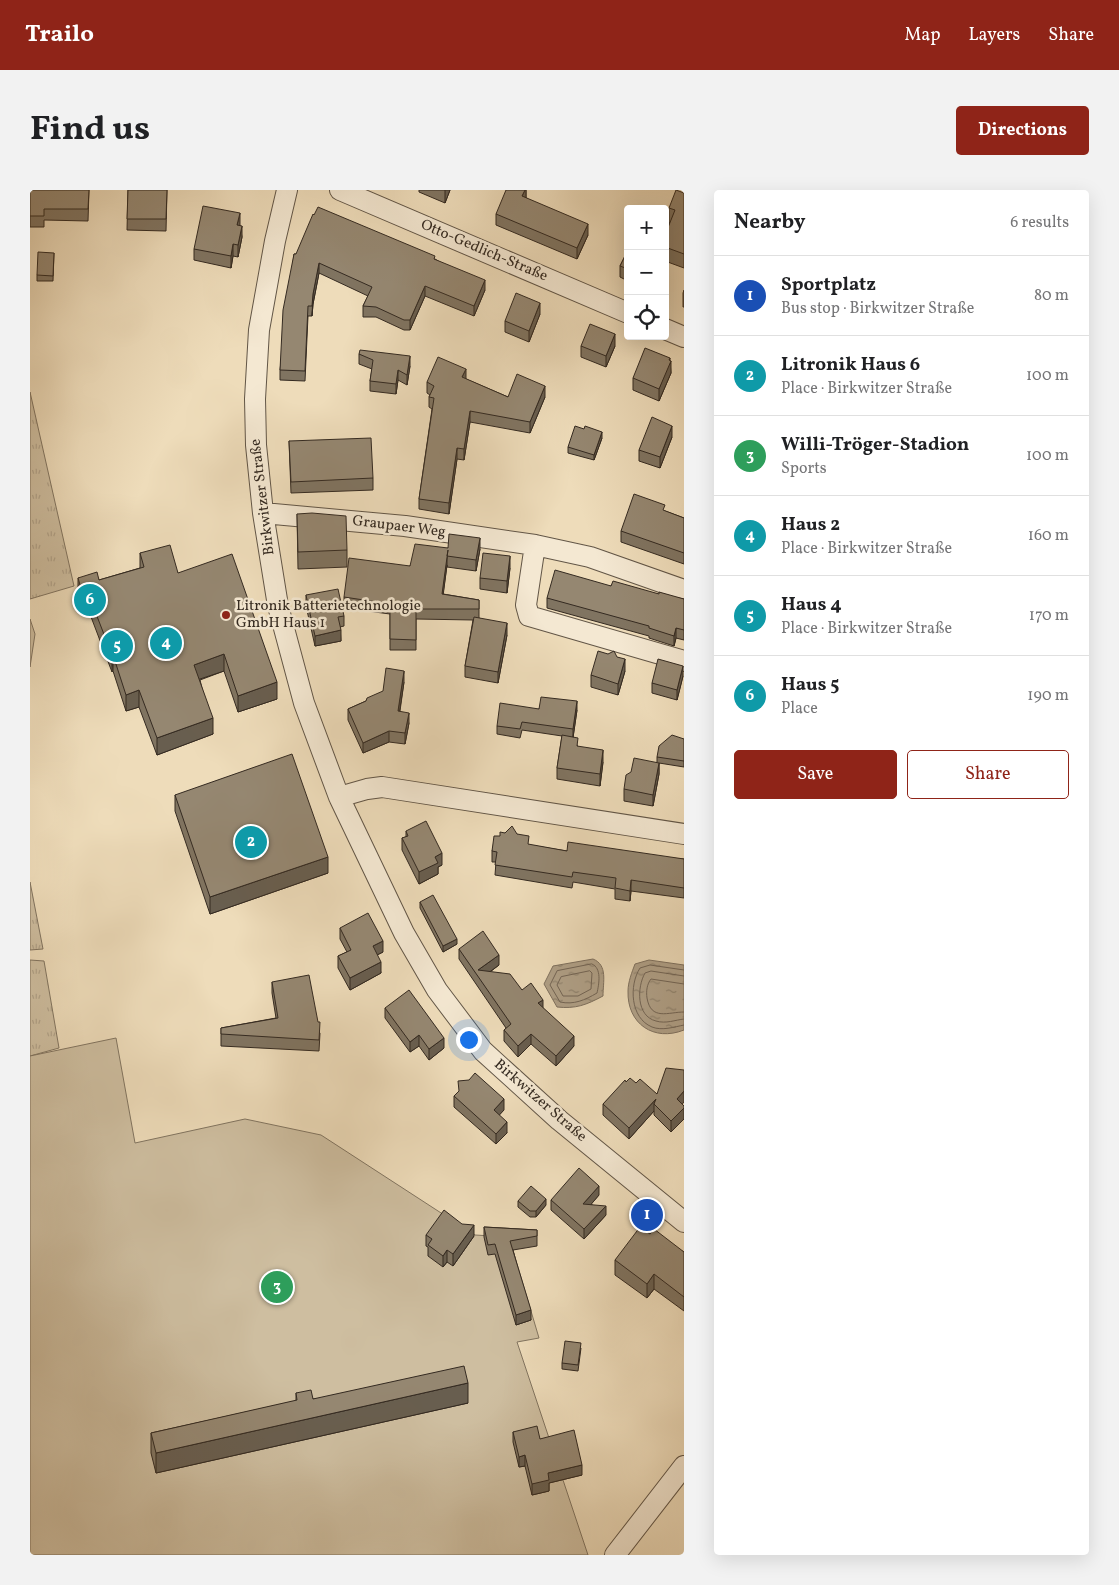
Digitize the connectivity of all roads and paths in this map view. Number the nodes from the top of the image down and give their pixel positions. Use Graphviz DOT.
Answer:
graph roads {
  1 [pos="287,190"];
  2 [pos="340,190"];
  3 [pos="624,311"];
  4 [pos="669,331"];
  5 [pos="684,337"];
  6 [pos="263,513"];
  7 [pos="535,546"];
  8 [pos="684,590"];
  9 [pos="684,661"];
  10 [pos="339,797"];
  11 [pos="684,834"];
  12 [pos="684,1222"];
  13 [pos="684,1466"];
  14 [pos="616,1555"];
  1 -- 6 [label="street, Birkwitzer Straße"];
  2 -- 3 [label="street, Otto-Gedlich-Straße"];
  4 -- 5 [label="street"];
  6 -- 7 [label="street, Graupaer Weg"];
  6 -- 10 [label="street, Birkwitzer Straße"];
  7 -- 8 [label="street, Graupaer Weg"];
  7 -- 9 [label="street"];
  10 -- 11 [label="street"];
  10 -- 12 [label="street, Birkwitzer Straße"];
  13 -- 14 [label="street"];
}
